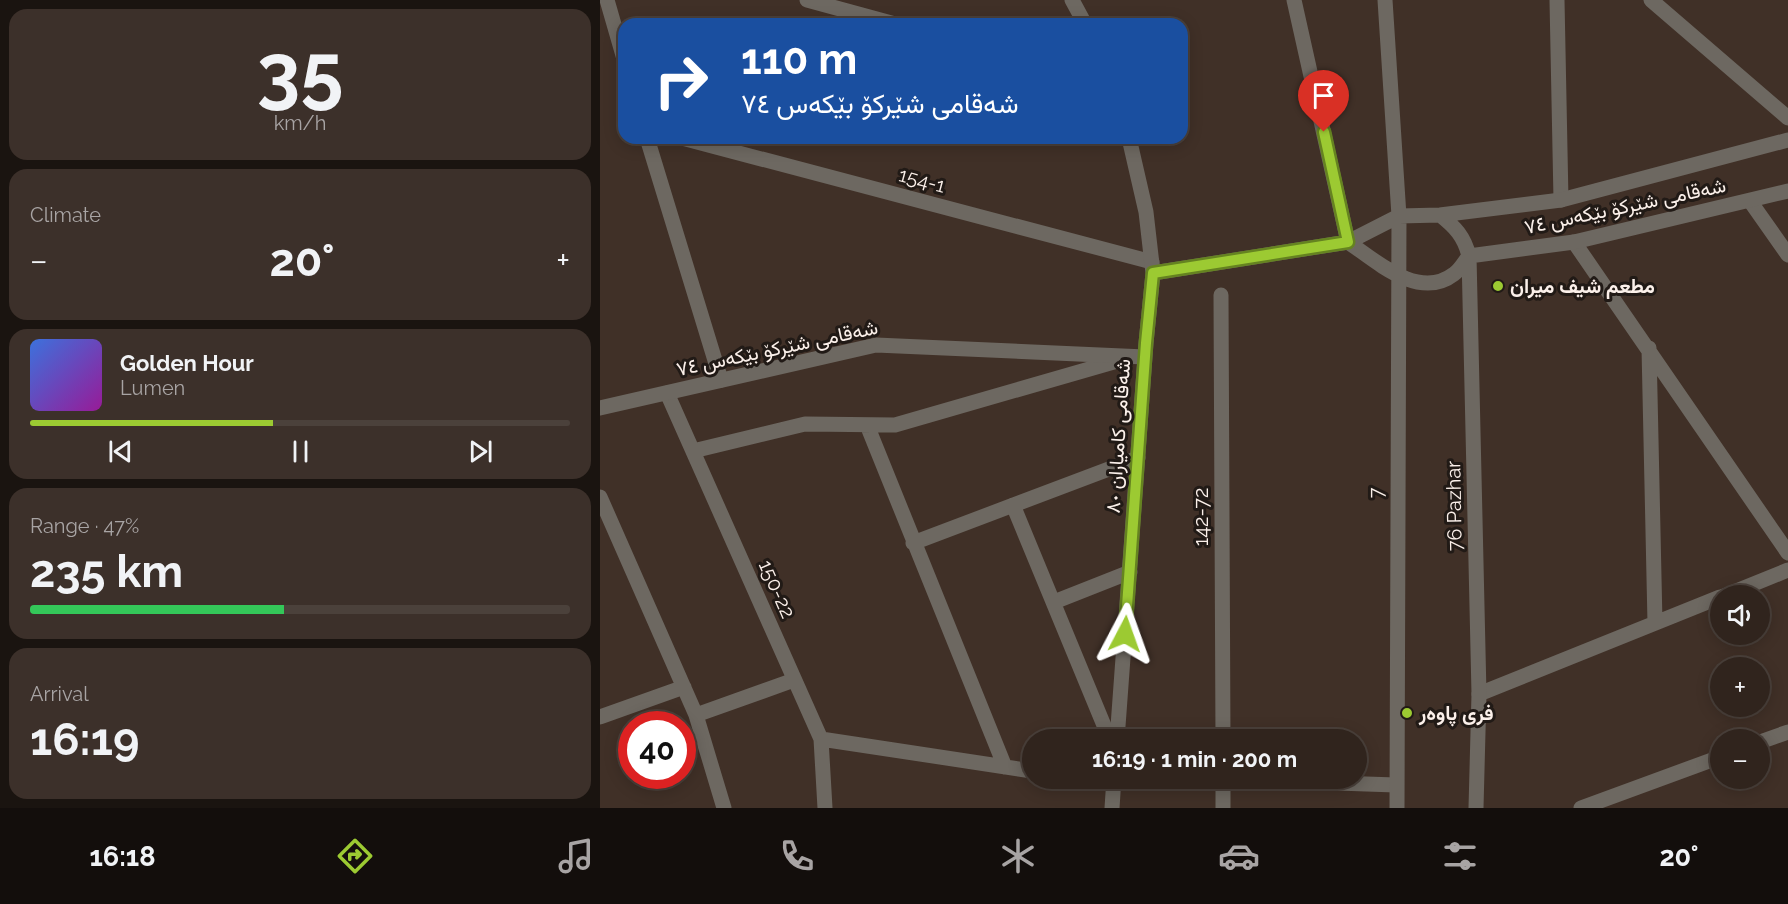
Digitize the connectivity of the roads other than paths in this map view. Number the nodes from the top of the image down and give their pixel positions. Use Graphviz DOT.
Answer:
graph roads {
  1 [pos="607,0"];
  2 [pos="807,0"];
  3 [pos="1072,0"];
  4 [pos="1294,0"];
  5 [pos="1385,0"];
  6 [pos="1557,0"];
  7 [pos="1651,0"];
  8 [pos="873,18"];
  9 [pos="1081,18"];
  10 [pos="618,38"];
  11 [pos="1788,118"];
  12 [pos="1788,140"];
  13 [pos="649,144"];
  14 [pos="704,144"];
  15 [pos="1130,144"];
  16 [pos="1788,191"];
  17 [pos="1561,200"];
  18 [pos="1750,201"];
  19 [pos="1440,215"];
  20 [pos="1399,216"];
  21 [pos="1348,242"];
  22 [pos="1574,242"];
  23 [pos="1788,255"];
  24 [pos="1469,256"];
  25 [pos="1153,267"];
  26 [pos="1397,276"];
  27 [pos="1221,295"];
  28 [pos="1649,348"];
  29 [pos="1138,357"];
  30 [pos="721,380"];
  31 [pos="667,393"];
  32 [pos="600,408"];
  33 [pos="867,425"];
  34 [pos="693,452"];
  35 [pos="1138,458"];
  36 [pos="600,497"];
  37 [pos="1013,505"];
  38 [pos="913,543"];
  39 [pos="1788,553"];
  40 [pos="1788,570"];
  41 [pos="1130,572"];
  42 [pos="1750,585"];
  43 [pos="1710,601"];
  44 [pos="1054,602"];
  45 [pos="1655,623"];
  46 [pos="794,680"];
  47 [pos="684,687"];
  48 [pos="1479,694"];
  49 [pos="694,711"];
  50 [pos="696,715"];
  51 [pos="600,717"];
  52 [pos="1106,729"];
  53 [pos="1118,729"];
  54 [pos="1223,729"];
  55 [pos="1788,732"];
  56 [pos="1770,738"];
  57 [pos="821,739"];
  58 [pos="1710,761"];
  59 [pos="1005,767"];
  60 [pos="1022,770"];
  61 [pos="1367,784"];
  62 [pos="1396,785"];
  63 [pos="1113,789"];
  64 [pos="1223,789"];
  65 [pos="724,808"];
  66 [pos="825,808"];
  67 [pos="1112,808"];
  68 [pos="1223,808"];
  69 [pos="1397,808"];
  70 [pos="1476,808"];
  71 [pos="1581,808"];
  1 -- 10 [label="street"];
  2 -- 8 [label="street"];
  3 -- 9 [label="street"];
  4 -- 21 [label="street"];
  5 -- 20 [label="street, 7"];
  6 -- 17 [label="street"];
  7 -- 11 [label="street"];
  12 -- 17 [label="street, شەقامی شێرکۆ بێکەس ٧٤"];
  13 -- 30 [label="street"];
  14 -- 25 [label="street, 154-1"];
  15 -- 25 [label="street, شەقامی کامیاران ٨٠"];
  16 -- 18 [label="street, شەقامی شێرکۆ بێکەس ٧٤"];
  17 -- 19 [label="street, شەقامی شێرکۆ بێکەس ٧٤"];
  18 -- 22 [label="street, شەقامی شێرکۆ بێکەس ٧٤"];
  18 -- 23 [label="street"];
  19 -- 20 [label="street, شەقامی شێرکۆ بێکەس ٧٤"];
  19 -- 24 [label="street, 76 Pazhar"];
  20 -- 21 [label="street, شەقامی شێرکۆ بێکەس ٧٤"];
  20 -- 26 [label="street, 7"];
  21 -- 25 [label="street, شەقامی شێرکۆ بێکەس ٧٤"];
  21 -- 26 [label="street"];
  22 -- 24 [label="street, شەقامی شێرکۆ بێکەس ٧٤"];
  22 -- 28 [label="street"];
  24 -- 26 [label="street"];
  24 -- 48 [label="street, 76 Pazhar"];
  25 -- 29 [label="street, شەقامی کامیاران ٨٠"];
  26 -- 62 [label="street, 7"];
  27 -- 54 [label="street, 142-72"];
  28 -- 39 [label="street"];
  28 -- 45 [label="street"];
  29 -- 30 [label="street, شەقامی شێرکۆ بێکەس ٧٤"];
  29 -- 33 [label="street"];
  29 -- 35 [label="street, شەقامی کامیاران ٨٠"];
  30 -- 31 [label="street, شەقامی شێرکۆ بێکەس ٧٤"];
  31 -- 32 [label="street, شەقامی شێرکۆ بێکەس ٧٤"];
  31 -- 34 [label="street, 150-22"];
  33 -- 34 [label="street"];
  33 -- 38 [label="street"];
  34 -- 46 [label="street, 150-22"];
  35 -- 37 [label="street"];
  35 -- 41 [label="street, شەقامی کامیاران ٨٠"];
  36 -- 47 [label="street"];
  37 -- 38 [label="street"];
  37 -- 44 [label="street"];
  38 -- 59 [label="street"];
  40 -- 42 [label="street"];
  41 -- 44 [label="street"];
  41 -- 53 [label="street, شەقامی کامیاران ٨٠"];
  43 -- 45 [label="street"];
  44 -- 52 [label="street"];
  45 -- 48 [label="street"];
  46 -- 50 [label="street"];
  46 -- 57 [label="street, 150-22"];
  47 -- 49 [label="street"];
  47 -- 51 [label="street"];
  48 -- 70 [label="street, 76 Pazhar"];
  50 -- 65 [label="street"];
  55 -- 56 [label="street"];
  57 -- 59 [label="street"];
  57 -- 66 [label="street, 150-22"];
  58 -- 71 [label="street"];
  59 -- 60 [label="street"];
  61 -- 62 [label="street"];
  62 -- 69 [label="street, 7"];
  63 -- 67 [label="street"];
  64 -- 68 [label="street"];
}
